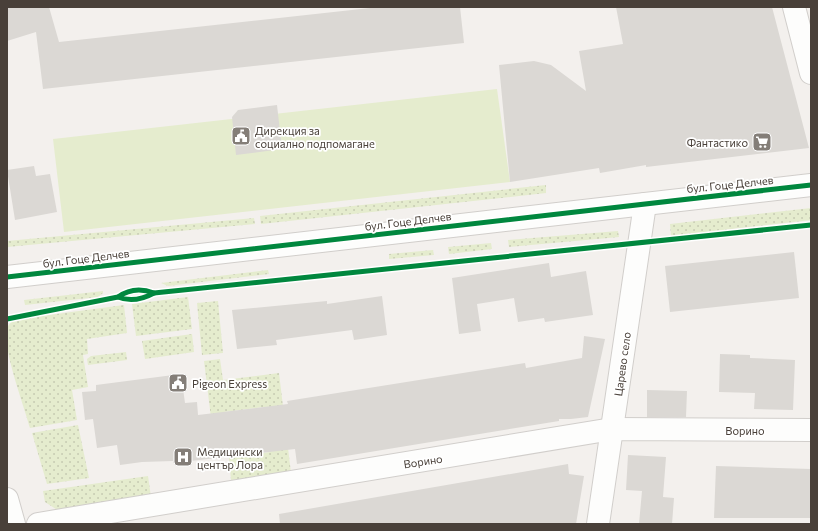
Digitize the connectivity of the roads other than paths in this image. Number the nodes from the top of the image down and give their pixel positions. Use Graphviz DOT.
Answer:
graph roads {
  1 [pos="794,7"];
  2 [pos="811,73"];
  3 [pos="811,185"];
  4 [pos="646,204"];
  5 [pos="7,277"];
  6 [pos="612,429"];
  7 [pos="811,430"];
  8 [pos="7,499"];
  9 [pos="14,524"];
  10 [pos="38,524"];
  11 [pos="598,524"];
  1 -- 2 [label="street"];
  3 -- 4 [label="street, бул. Гоце Делчев"];
  4 -- 5 [label="street, бул. Гоце Делчев"];
  4 -- 6 [label="street, Царево село"];
  6 -- 7 [label="street, Ворино"];
  6 -- 10 [label="street, Ворино"];
  6 -- 11 [label="street, Царево село"];
  8 -- 9 [label="street"];
}
